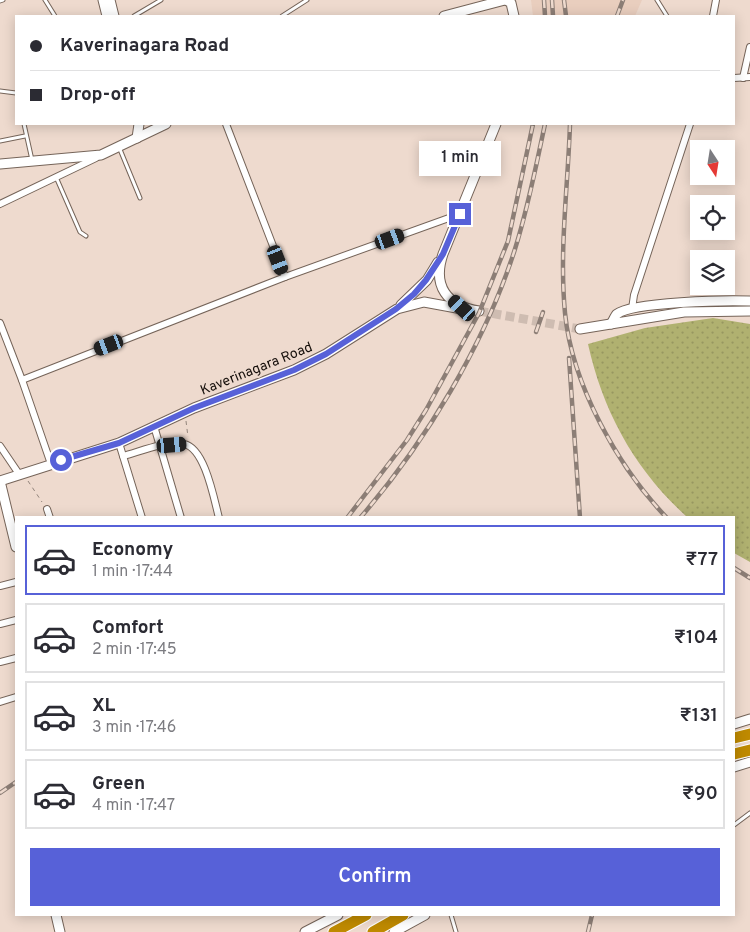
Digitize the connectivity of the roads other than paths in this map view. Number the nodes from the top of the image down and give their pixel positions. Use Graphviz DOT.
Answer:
graph roads {
  1 [pos="45,0"];
  2 [pos="103,0"];
  3 [pos="110,0"];
  4 [pos="161,0"];
  5 [pos="308,0"];
  6 [pos="657,0"];
  7 [pos="716,0"];
  8 [pos="508,1"];
  9 [pos="54,15"];
  10 [pos="107,15"];
  11 [pos="114,15"];
  12 [pos="136,15"];
  13 [pos="284,15"];
  14 [pos="448,15"];
  15 [pos="514,15"];
  16 [pos="666,15"];
  17 [pos="713,15"];
  18 [pos="750,47"];
  19 [pos="747,77"];
  20 [pos="0,91"];
  21 [pos="15,93"];
  22 [pos="24,125"];
  23 [pos="139,125"];
  24 [pos="161,125"];
  25 [pos="226,125"];
  26 [pos="496,125"];
  27 [pos="690,125"];
  28 [pos="25,136"];
  29 [pos="137,138"];
  30 [pos="0,141"];
  31 [pos="119,146"];
  32 [pos="100,155"];
  33 [pos="32,160"];
  34 [pos="0,164"];
  35 [pos="56,177"];
  36 [pos="140,198"];
  37 [pos="0,204"];
  38 [pos="460,214"];
  39 [pos="86,236"];
  40 [pos="443,254"];
  41 [pos="285,277"];
  42 [pos="750,301"];
  43 [pos="462,308"];
  44 [pos="396,309"];
  45 [pos="632,309"];
  46 [pos="480,311"];
  47 [pos="750,311"];
  48 [pos="0,323"];
  49 [pos="611,324"];
  50 [pos="580,329"];
  51 [pos="22,380"];
  52 [pos="154,426"];
  53 [pos="119,443"];
  54 [pos="0,446"];
  55 [pos="160,446"];
  56 [pos="123,456"];
  57 [pos="51,464"];
  58 [pos="22,473"];
  59 [pos="0,481"];
  60 [pos="47,509"];
  61 [pos="49,516"];
  62 [pos="141,516"];
  63 [pos="180,516"];
  64 [pos="218,516"];
  65 [pos="15,543"];
  66 [pos="15,582"];
  67 [pos="0,586"];
  68 [pos="15,620"];
  69 [pos="0,624"];
  70 [pos="15,658"];
  71 [pos="0,662"];
  72 [pos="15,697"];
  73 [pos="0,702"];
  74 [pos="750,719"];
  75 [pos="735,724"];
  76 [pos="750,734"];
  77 [pos="735,738"];
  78 [pos="750,750"];
  79 [pos="735,754"];
  80 [pos="750,762"];
  81 [pos="735,766"];
  82 [pos="750,813"];
  83 [pos="735,824"];
  84 [pos="56,916"];
  85 [pos="336,916"];
  86 [pos="364,916"];
  87 [pos="401,916"];
  88 [pos="423,916"];
  89 [pos="451,916"];
  90 [pos="60,932"];
  91 [pos="305,932"];
  92 [pos="334,932"];
  93 [pos="373,932"];
  94 [pos="394,932"];
  95 [pos="456,932"];
  1 -- 9 [label="lane"];
  2 -- 10 [label="street"];
  3 -- 11 [label="street"];
  4 -- 12 [label="lane"];
  5 -- 13 [label="lane"];
  6 -- 16 [label="lane"];
  7 -- 17 [label="street"];
  8 -- 14 [label="street"];
  8 -- 15 [label="street"];
  18 -- 19 [label="street"];
  20 -- 21 [label="lane"];
  22 -- 28 [label="lane"];
  23 -- 29 [label="street"];
  24 -- 29 [label="street"];
  25 -- 41 [label="street"];
  26 -- 38 [label="street"];
  27 -- 45 [label="street"];
  28 -- 30 [label="lane"];
  28 -- 33 [label="lane"];
  29 -- 31 [label="street"];
  31 -- 32 [label="street"];
  31 -- 36 [label="lane"];
  32 -- 33 [label="street"];
  32 -- 35 [label="street"];
  33 -- 34 [label="street"];
  35 -- 37 [label="street"];
  35 -- 39 [label="lane"];
  38 -- 40 [label="street"];
  38 -- 41 [label="street"];
  40 -- 43 [label="street"];
  40 -- 44 [label="street"];
  41 -- 51 [label="street"];
  42 -- 45 [label="street"];
  43 -- 44 [label="street, Kaverinagara Road"];
  43 -- 46 [label="street, Kaverinagara Road"];
  44 -- 52 [label="street, Kaverinagara Road"];
  45 -- 49 [label="street"];
  47 -- 49 [label="street"];
  48 -- 51 [label="street"];
  49 -- 50 [label="street"];
  51 -- 57 [label="street"];
  52 -- 53 [label="street, Kaverinagara Road"];
  52 -- 55 [label="street"];
  53 -- 56 [label="street"];
  53 -- 57 [label="street, Kaverinagara Road"];
  54 -- 58 [label="street"];
  55 -- 56 [label="street"];
  55 -- 63 [label="street"];
  55 -- 64 [label="street"];
  56 -- 62 [label="street"];
  57 -- 58 [label="street, Kaverinagara Road"];
  58 -- 59 [label="street, Kaverinagara Road"];
  59 -- 65 [label="street"];
  60 -- 61 [label="street"];
  66 -- 67 [label="street"];
  68 -- 69 [label="street"];
  70 -- 71 [label="street"];
  72 -- 73 [label="street"];
  74 -- 75 [label="street"];
  76 -- 77 [label="highway"];
  78 -- 79 [label="highway"];
  80 -- 81 [label="street"];
  82 -- 83 [label="lane"];
  84 -- 90 [label="street"];
  85 -- 91 [label="street"];
  86 -- 92 [label="highway"];
  87 -- 93 [label="highway"];
  88 -- 94 [label="street"];
  89 -- 95 [label="lane"];
}
